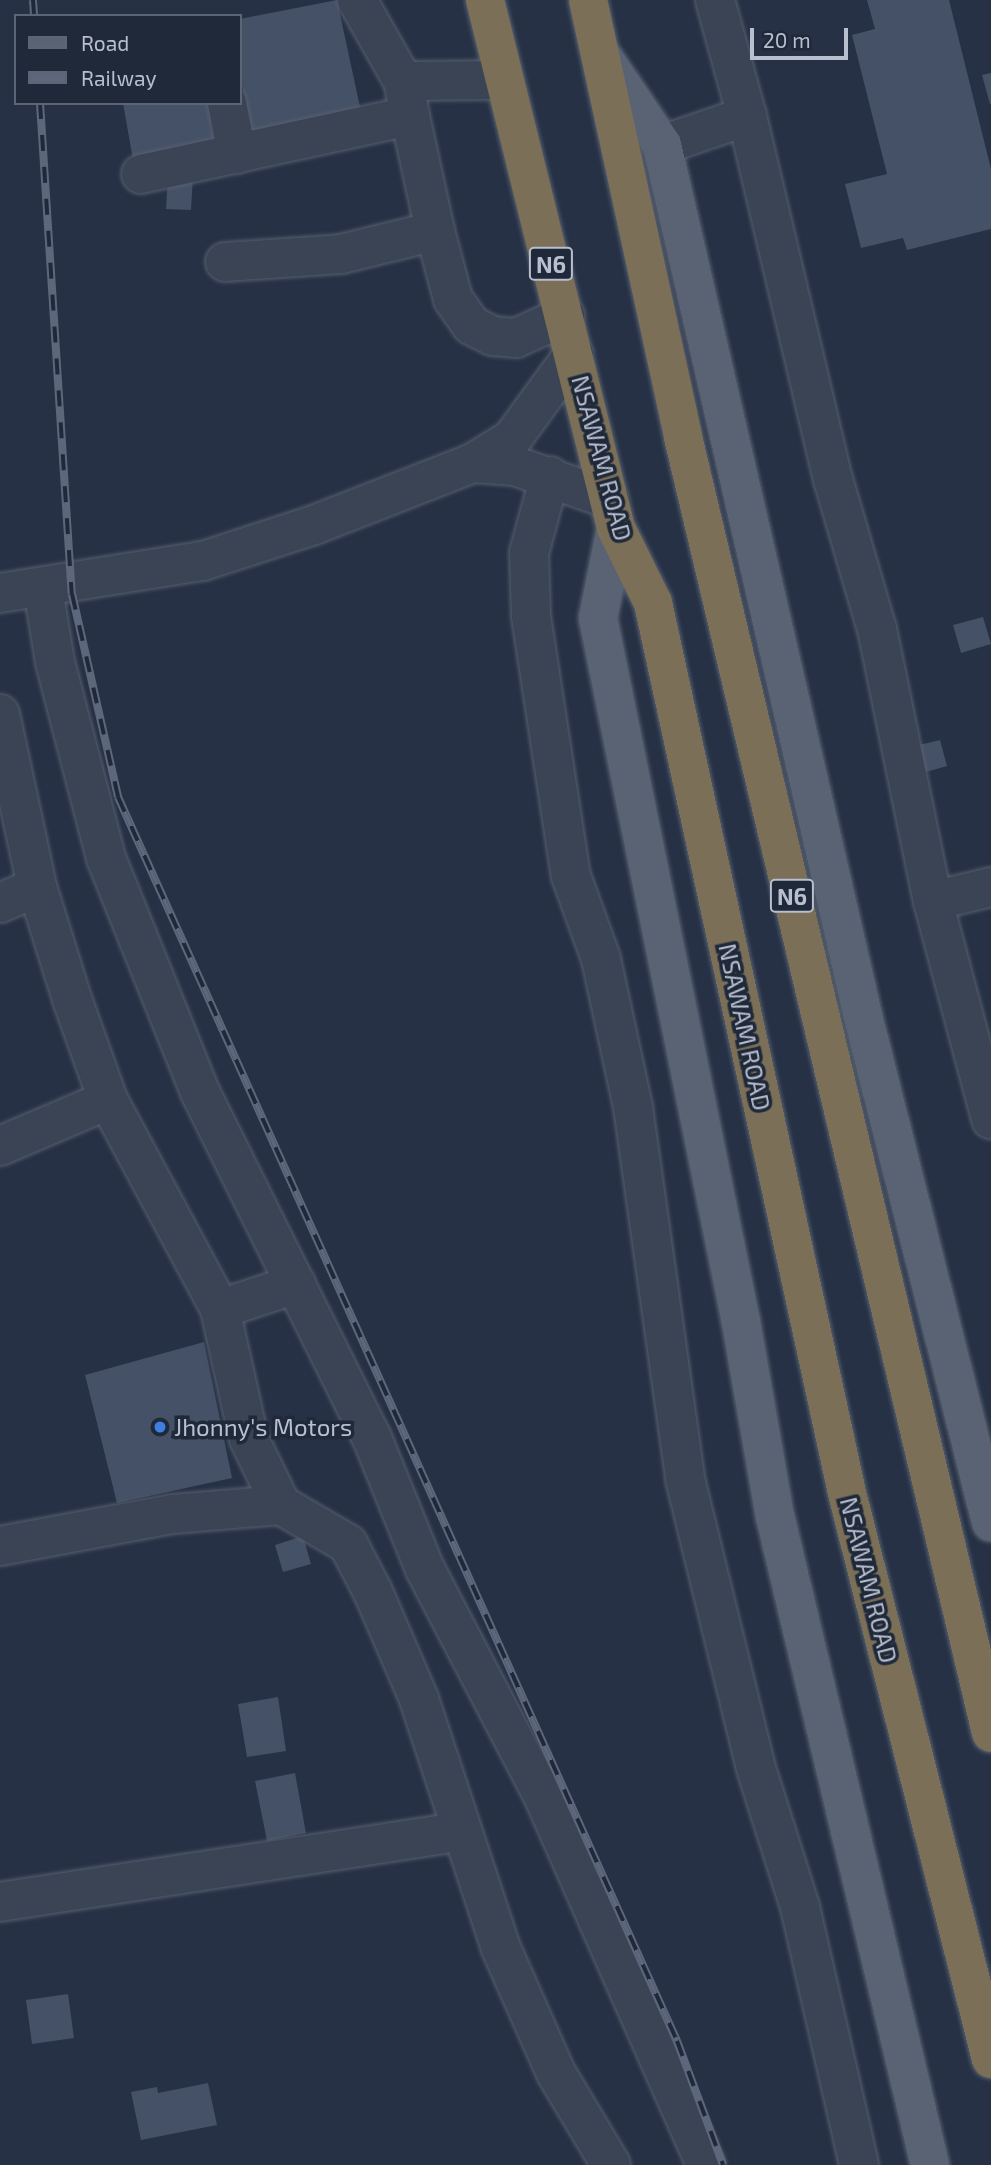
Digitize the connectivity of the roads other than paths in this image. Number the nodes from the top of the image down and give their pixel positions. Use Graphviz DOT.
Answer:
graph roads {
  1 [pos="357,0"];
  2 [pos="485,0"];
  3 [pos="587,0"];
  4 [pos="715,0"];
  5 [pos="603,56"];
  6 [pos="504,80"];
  7 [pos="406,98"];
  8 [pos="227,105"];
  9 [pos="747,116"];
  10 [pos="662,145"];
  11 [pos="237,154"];
  12 [pos="141,174"];
  13 [pos="435,231"];
  14 [pos="225,262"];
  15 [pos="565,316"];
  16 [pos="574,354"];
  17 [pos="473,463"];
  18 [pos="550,476"];
  19 [pos="612,514"];
  20 [pos="43,587"];
  21 [pos="0,593"];
  22 [pos="0,714"];
  23 [pos="37,887"];
  24 [pos="991,887"];
  25 [pos="933,901"];
  26 [pos="0,903"];
  27 [pos="108,1100"];
  28 [pos="991,1119"];
  29 [pos="0,1146"];
  30 [pos="296,1284"];
  31 [pos="220,1309"];
  32 [pos="281,1505"];
  33 [pos="991,1522"];
  34 [pos="0,1546"];
  35 [pos="425,1569"];
  36 [pos="373,1592"];
  37 [pos="991,1733"];
  38 [pos="463,1832"];
  39 [pos="0,1902"];
  40 [pos="991,2059"];
  41 [pos="601,2163"];
  42 [pos="706,2165"];
  43 [pos="859,2165"];
  44 [pos="930,2165"];
  1 -- 7 [label="street"];
  2 -- 6 [label="highway, NSAWAM ROAD / N6"];
  3 -- 5 [label="highway, N6"];
  4 -- 9 [label="street"];
  5 -- 10 [label="main road"];
  5 -- 37 [label="highway, N6"];
  6 -- 7 [label="street"];
  6 -- 15 [label="highway, NSAWAM ROAD / N6"];
  7 -- 11 [label="street"];
  7 -- 13 [label="street"];
  8 -- 11 [label="street"];
  9 -- 10 [label="street"];
  9 -- 25 [label="street"];
  10 -- 33 [label="main road"];
  11 -- 12 [label="street"];
  13 -- 14 [label="street"];
  13 -- 15 [label="street"];
  15 -- 16 [label="highway, NSAWAM ROAD / N6"];
  16 -- 17 [label="street"];
  16 -- 19 [label="highway, NSAWAM ROAD / N6"];
  17 -- 18 [label="street"];
  17 -- 20 [label="street"];
  18 -- 19 [label="street"];
  18 -- 43 [label="street"];
  19 -- 40 [label="highway, NSAWAM ROAD / N6"];
  19 -- 44 [label="main road"];
  20 -- 21 [label="street"];
  20 -- 30 [label="street"];
  22 -- 23 [label="street"];
  23 -- 26 [label="street"];
  23 -- 27 [label="street"];
  24 -- 25 [label="street"];
  25 -- 28 [label="street"];
  27 -- 29 [label="street"];
  27 -- 31 [label="street"];
  30 -- 31 [label="street"];
  30 -- 35 [label="street"];
  31 -- 32 [label="street"];
  32 -- 34 [label="street"];
  32 -- 36 [label="street"];
  35 -- 36 [label="street"];
  35 -- 42 [label="street"];
  36 -- 38 [label="street"];
  38 -- 39 [label="street"];
  38 -- 41 [label="street"];
}
